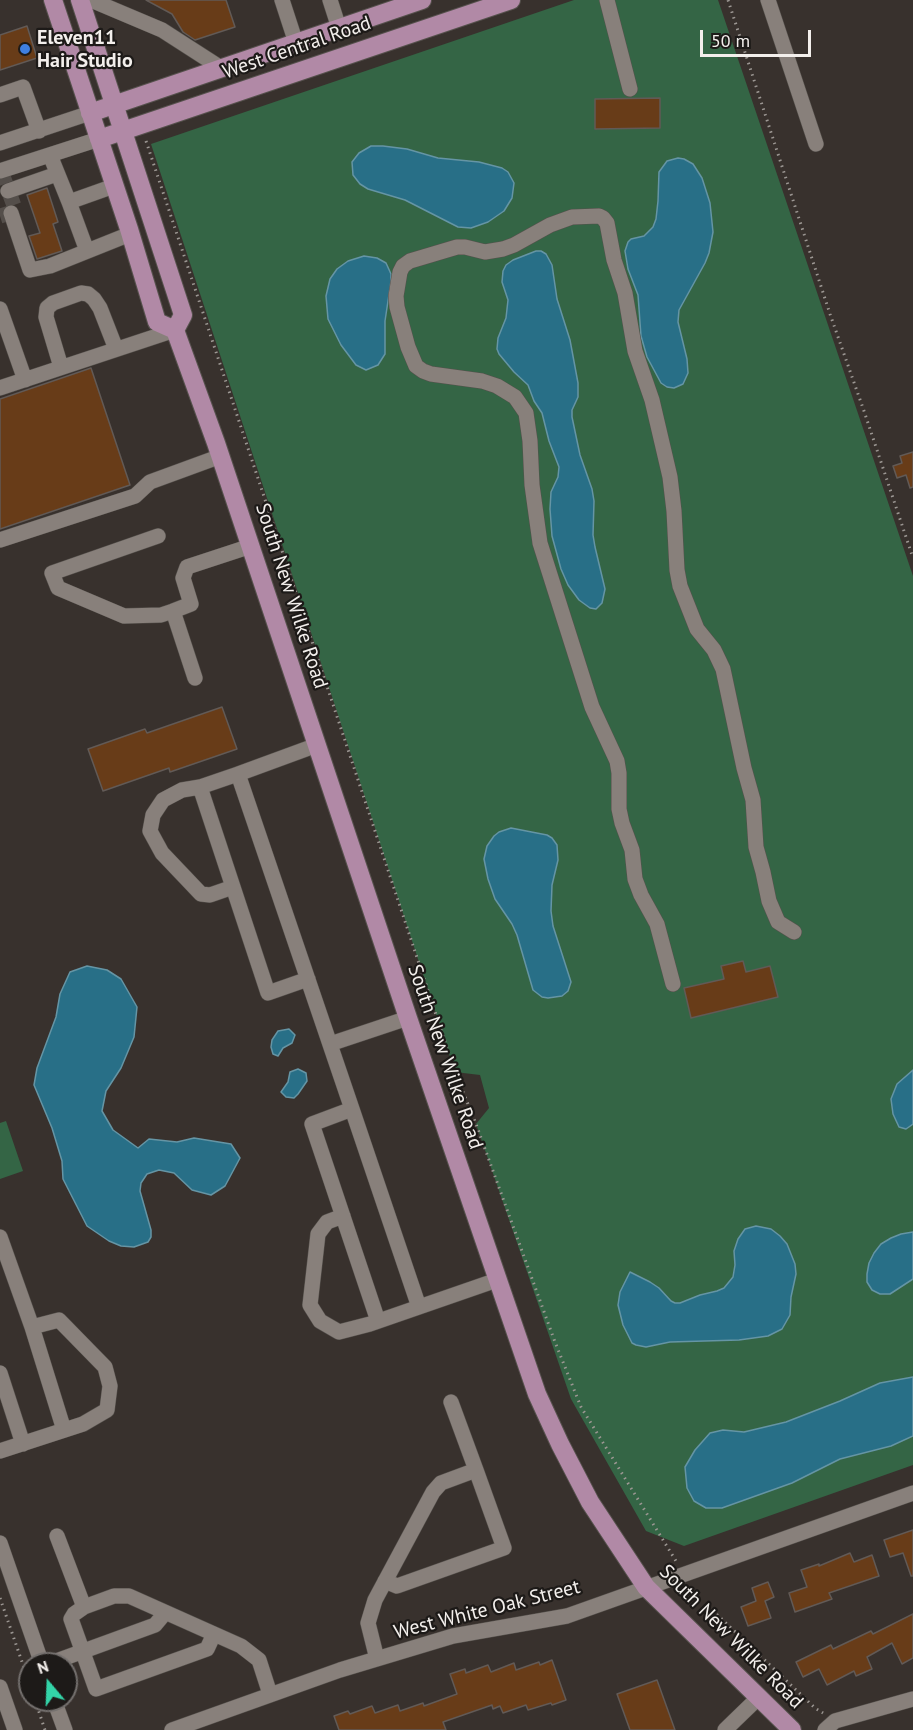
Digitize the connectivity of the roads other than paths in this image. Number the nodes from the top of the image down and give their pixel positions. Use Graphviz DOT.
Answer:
graph roads {
  1 [pos="52,0"];
  2 [pos="80,0"];
  3 [pos="91,0"];
  4 [pos="282,0"];
  5 [pos="330,0"];
  6 [pos="422,0"];
  7 [pos="511,0"];
  8 [pos="607,0"];
  9 [pos="768,0"];
  10 [pos="339,28"];
  11 [pos="296,43"];
  12 [pos="221,68"];
  13 [pos="630,89"];
  14 [pos="0,94"];
  15 [pos="114,104"];
  16 [pos="90,113"];
  17 [pos="39,130"];
  18 [pos="123,131"];
  19 [pos="99,139"];
  20 [pos="0,143"];
  21 [pos="816,144"];
  22 [pos="50,155"];
  23 [pos="0,171"];
  24 [pos="57,174"];
  25 [pos="114,186"];
  26 [pos="8,191"];
  27 [pos="69,202"];
  28 [pos="11,213"];
  29 [pos="130,234"];
  30 [pos="87,251"];
  31 [pos="0,309"];
  32 [pos="175,330"];
  33 [pos="116,349"];
  34 [pos="61,368"];
  35 [pos="25,380"];
  36 [pos="0,388"];
  37 [pos="221,456"];
  38 [pos="158,536"];
  39 [pos="0,540"];
  40 [pos="251,546"];
  41 [pos="173,611"];
  42 [pos="195,678"];
  43 [pos="317,745"];
  44 [pos="238,774"];
  45 [pos="200,787"];
  46 [pos="233,886"];
  47 [pos="794,932"];
  48 [pos="308,979"];
  49 [pos="673,984"];
  50 [pos="408,1018"];
  51 [pos="330,1044"];
  52 [pos="352,1109"];
  53 [pos="343,1216"];
  54 [pos="0,1237"];
  55 [pos="497,1280"];
  56 [pos="419,1307"];
  57 [pos="378,1321"];
  58 [pos="32,1327"];
  59 [pos="0,1373"];
  60 [pos="451,1402"];
  61 [pos="64,1430"];
  62 [pos="23,1444"];
  63 [pos="0,1451"];
  64 [pos="476,1470"];
  65 [pos="913,1493"];
  66 [pos="57,1536"];
  67 [pos="0,1543"];
  68 [pos="385,1581"];
  69 [pos="646,1587"];
  70 [pos="84,1607"];
  71 [pos="165,1613"];
  72 [pos="214,1634"];
  73 [pos="83,1651"];
  74 [pos="38,1652"];
  75 [pos="78,1653"];
  76 [pos="377,1659"];
  77 [pos="0,1687"];
  78 [pos="270,1694"];
  79 [pos="759,1697"];
  80 [pos="913,1699"];
  81 [pos="58,1712"];
  82 [pos="830,1726"];
  83 [pos="15,1730"];
  84 [pos="65,1730"];
  85 [pos="172,1730"];
  86 [pos="725,1730"];
  87 [pos="792,1730"];
  1 -- 16 [label="main road, South New Wilke Road"];
  2 -- 15 [label="main road, South New Wilke Road"];
  3 -- 12 [label="street"];
  4 -- 11 [label="street"];
  5 -- 10 [label="street"];
  6 -- 10 [label="main road, West Central Road"];
  7 -- 18 [label="main road, West Central Road"];
  8 -- 13 [label="street"];
  9 -- 21 [label="street"];
  10 -- 11 [label="main road, West Central Road"];
  11 -- 12 [label="main road, West Central Road"];
  12 -- 15 [label="main road, West Central Road"];
  14 -- 17 [label="street"];
  15 -- 16 [label="main road, West Central Road"];
  15 -- 18 [label="main road, South New Wilke Road"];
  16 -- 17 [label="street"];
  16 -- 19 [label="main road, South New Wilke Road"];
  17 -- 20 [label="street"];
  18 -- 19 [label="main road, West Central Road"];
  18 -- 32 [label="main road, South New Wilke Road"];
  19 -- 22 [label="street"];
  19 -- 25 [label="main road, South New Wilke Road"];
  22 -- 23 [label="street"];
  22 -- 24 [label="street"];
  24 -- 26 [label="street"];
  24 -- 27 [label="street"];
  25 -- 27 [label="street"];
  25 -- 29 [label="main road, South New Wilke Road"];
  27 -- 30 [label="street"];
  28 -- 30 [label="street"];
  29 -- 30 [label="street"];
  29 -- 32 [label="main road, South New Wilke Road"];
  31 -- 35 [label="street"];
  32 -- 33 [label="street"];
  32 -- 37 [label="main road, South New Wilke Road"];
  33 -- 34 [label="street"];
  33 -- 34 [label="street"];
  34 -- 35 [label="street"];
  35 -- 36 [label="street"];
  37 -- 39 [label="street"];
  37 -- 40 [label="main road, South New Wilke Road"];
  38 -- 41 [label="street"];
  40 -- 41 [label="street"];
  40 -- 43 [label="main road, South New Wilke Road"];
  41 -- 42 [label="street"];
  43 -- 44 [label="street"];
  43 -- 50 [label="main road, South New Wilke Road"];
  44 -- 45 [label="street"];
  44 -- 48 [label="street"];
  45 -- 46 [label="street"];
  45 -- 46 [label="street"];
  46 -- 48 [label="street"];
  47 -- 49 [label="street"];
  48 -- 51 [label="street"];
  50 -- 51 [label="street"];
  50 -- 55 [label="main road, South New Wilke Road"];
  51 -- 52 [label="street"];
  52 -- 53 [label="street"];
  52 -- 56 [label="street"];
  53 -- 57 [label="street"];
  53 -- 57 [label="street"];
  54 -- 58 [label="street"];
  55 -- 56 [label="street"];
  55 -- 69 [label="main road, South New Wilke Road"];
  56 -- 57 [label="street"];
  58 -- 61 [label="street"];
  58 -- 61 [label="street"];
  59 -- 62 [label="street"];
  60 -- 64 [label="street"];
  61 -- 62 [label="street"];
  62 -- 63 [label="street"];
  64 -- 68 [label="street"];
  64 -- 68 [label="street"];
  65 -- 69 [label="street, West White Oak Street"];
  66 -- 70 [label="street"];
  67 -- 74 [label="street"];
  68 -- 76 [label="street"];
  69 -- 76 [label="street, West White Oak Street"];
  69 -- 79 [label="main road, South New Wilke Road"];
  70 -- 71 [label="street"];
  70 -- 73 [label="street"];
  71 -- 72 [label="street"];
  71 -- 73 [label="street"];
  72 -- 73 [label="street"];
  72 -- 78 [label="street"];
  73 -- 75 [label="street"];
  76 -- 78 [label="street, West White Oak Street"];
  77 -- 83 [label="street"];
  78 -- 85 [label="street, West White Oak Street"];
  79 -- 86 [label="street"];
  79 -- 87 [label="main road, South New Wilke Road"];
  80 -- 82 [label="street"];
  81 -- 84 [label="street"];
}
